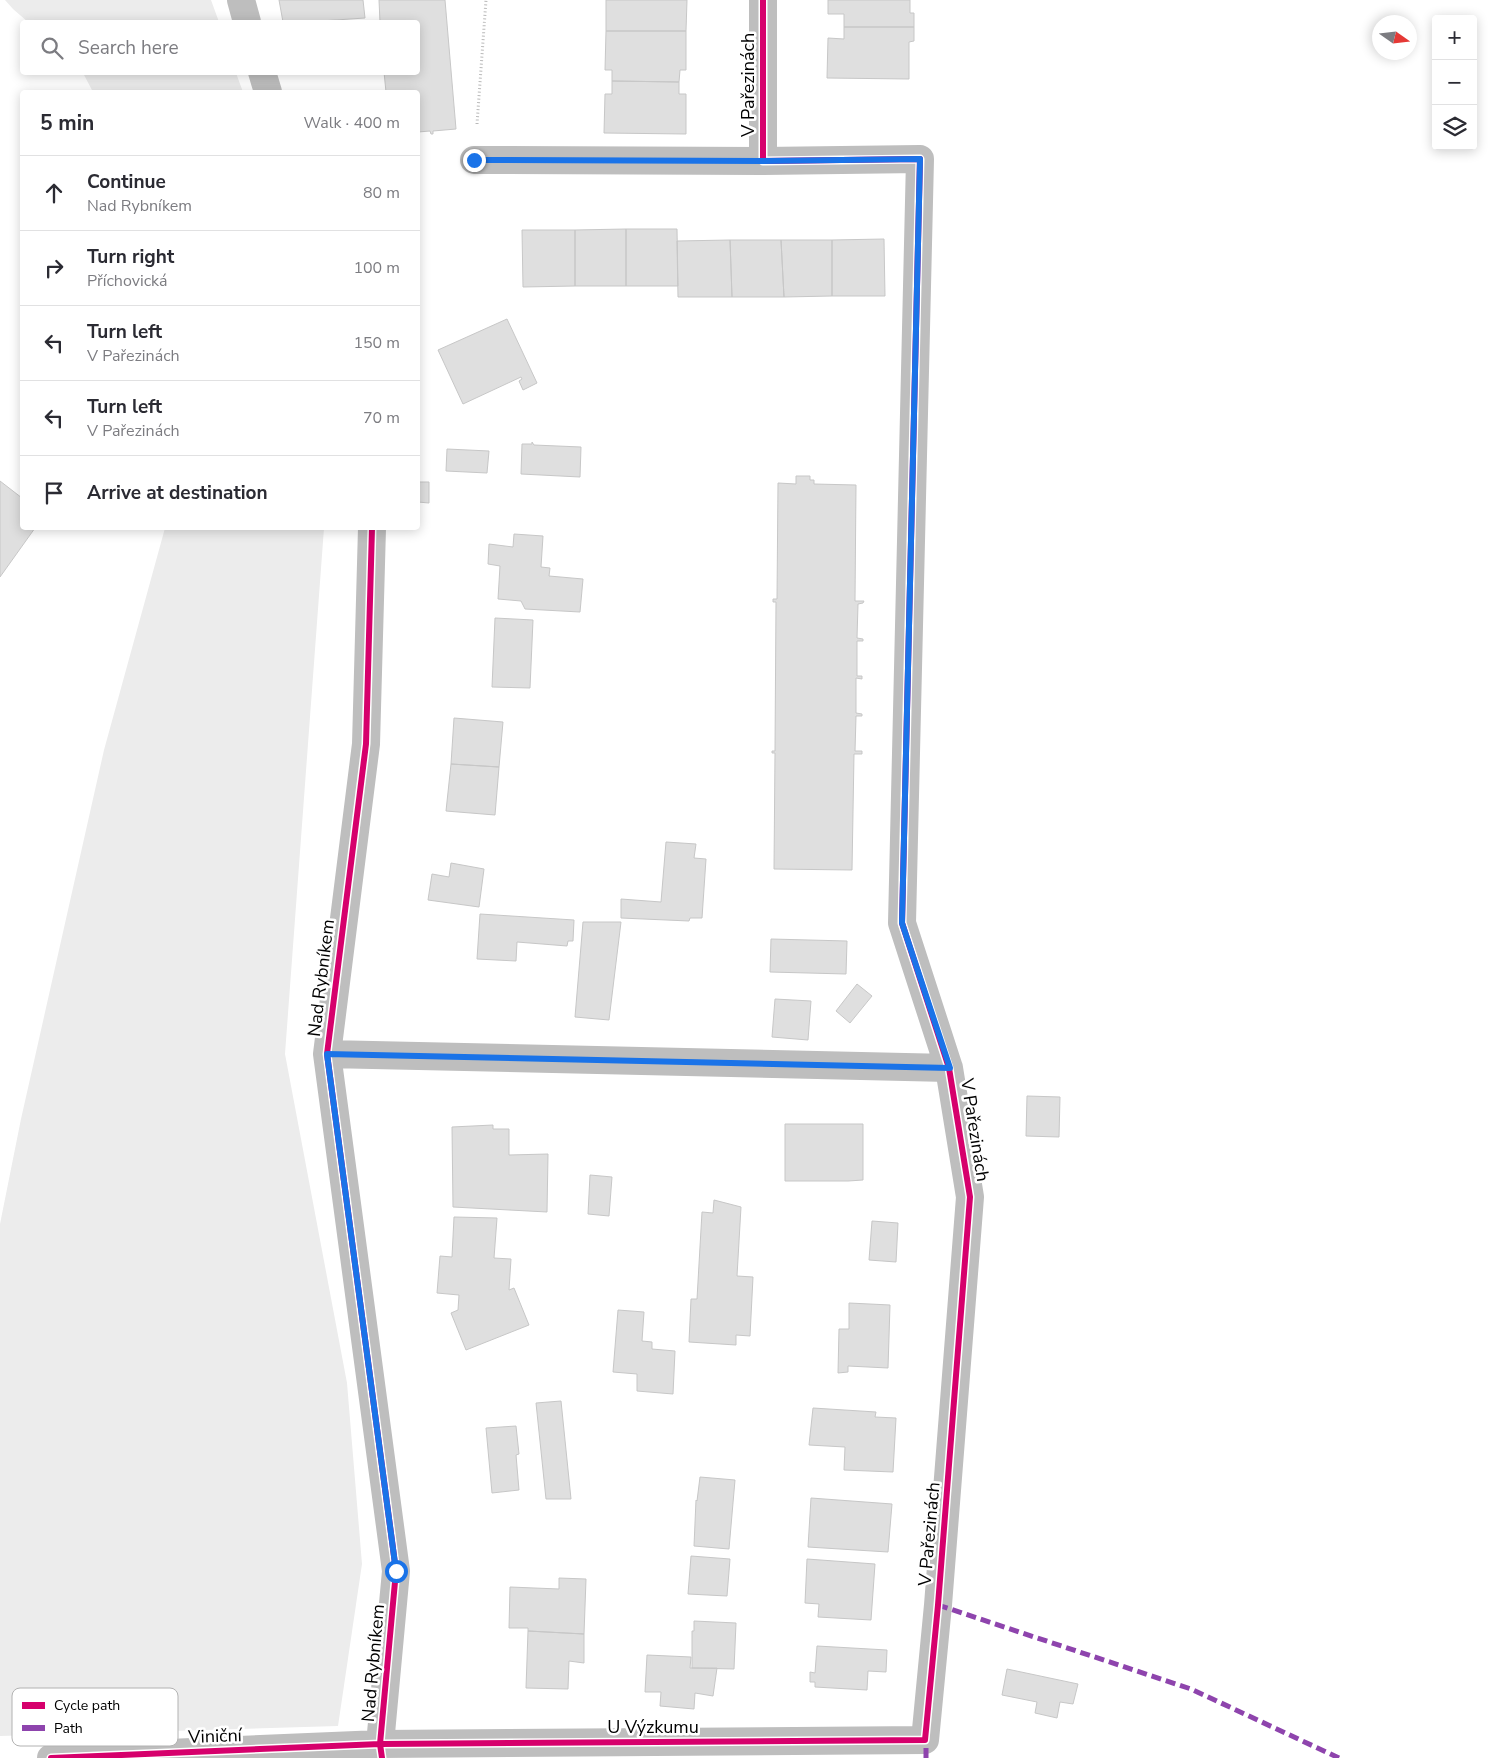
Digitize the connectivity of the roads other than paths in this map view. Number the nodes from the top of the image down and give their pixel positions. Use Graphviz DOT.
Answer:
graph roads {
  1 [pos="241,0"];
  2 [pos="764,0"];
  3 [pos="246,20"];
  4 [pos="263,75"];
  5 [pos="267,90"];
  6 [pos="474,160"];
  7 [pos="763,161"];
  8 [pos="372,530"];
  9 [pos="327,1054"];
  10 [pos="950,1068"];
  11 [pos="925,1740"];
  12 [pos="381,1751"];
  13 [pos="51,1758"];
  1 -- 3 [label="street"];
  2 -- 7 [label="street, V Pařezinách"];
  4 -- 5 [label="street"];
  6 -- 7 [label="street, V Pařezinách"];
  7 -- 10 [label="street, V Pařezinách"];
  8 -- 9 [label="street, Nad Rybníkem"];
  9 -- 10 [label="street"];
  9 -- 12 [label="street, Nad Rybníkem"];
  10 -- 11 [label="street, V Pařezinách"];
  11 -- 12 [label="street, U Výzkumu"];
  12 -- 13 [label="street, Viniční"];
}
